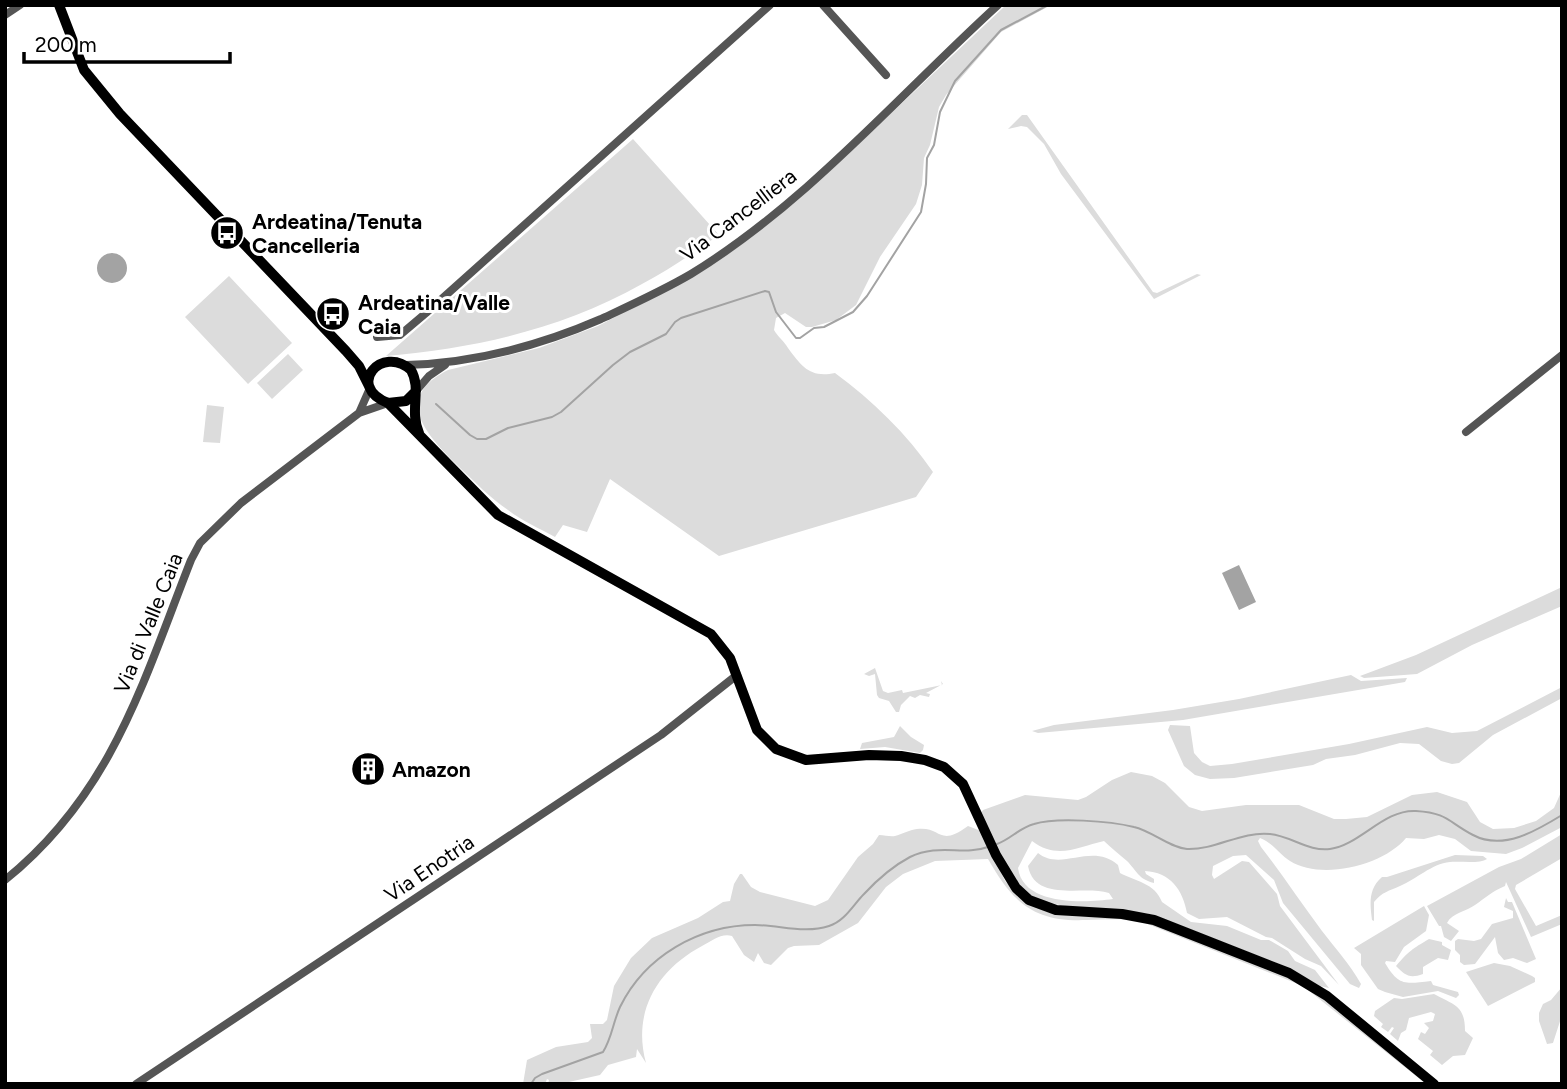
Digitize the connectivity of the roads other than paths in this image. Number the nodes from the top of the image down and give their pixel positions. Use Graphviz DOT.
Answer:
graph roads {
  1 [pos="20,5"];
  2 [pos="58,5"];
  3 [pos="770,5"];
  4 [pos="823,5"];
  5 [pos="998,5"];
  6 [pos="5,15"];
  7 [pos="886,75"];
  8 [pos="377,337"];
  9 [pos="346,351"];
  10 [pos="1562,355"];
  11 [pos="447,363"];
  12 [pos="380,364"];
  13 [pos="406,365"];
  14 [pos="370,388"];
  15 [pos="416,391"];
  16 [pos="388,403"];
  17 [pos="359,413"];
  18 [pos="1466,432"];
  19 [pos="421,437"];
  20 [pos="737,675"];
  21 [pos="5,880"];
  22 [pos="136,1084"];
  23 [pos="1434,1084"];
  1 -- 6 [label="street"];
  2 -- 9 [label="main road"];
  3 -- 8 [label="street"];
  4 -- 7 [label="street"];
  5 -- 11 [label="street, Via Cancelliera"];
  9 -- 12 [label="main road"];
  9 -- 14 [label="main road"];
  10 -- 18 [label="street"];
  11 -- 13 [label="street, Via Cancelliera"];
  11 -- 15 [label="street, Via Cancelliera"];
  12 -- 13 [label="main road"];
  12 -- 14 [label="main road"];
  13 -- 15 [label="main road"];
  14 -- 16 [label="main road"];
  14 -- 17 [label="street, Via di Valle Caia"];
  15 -- 16 [label="main road"];
  15 -- 19 [label="main road"];
  16 -- 17 [label="street, Via di Valle Caia"];
  16 -- 19 [label="main road"];
  17 -- 21 [label="street, Via di Valle Caia"];
  19 -- 20 [label="main road"];
  20 -- 22 [label="street, Via Enotria"];
  20 -- 23 [label="main road"];
}
